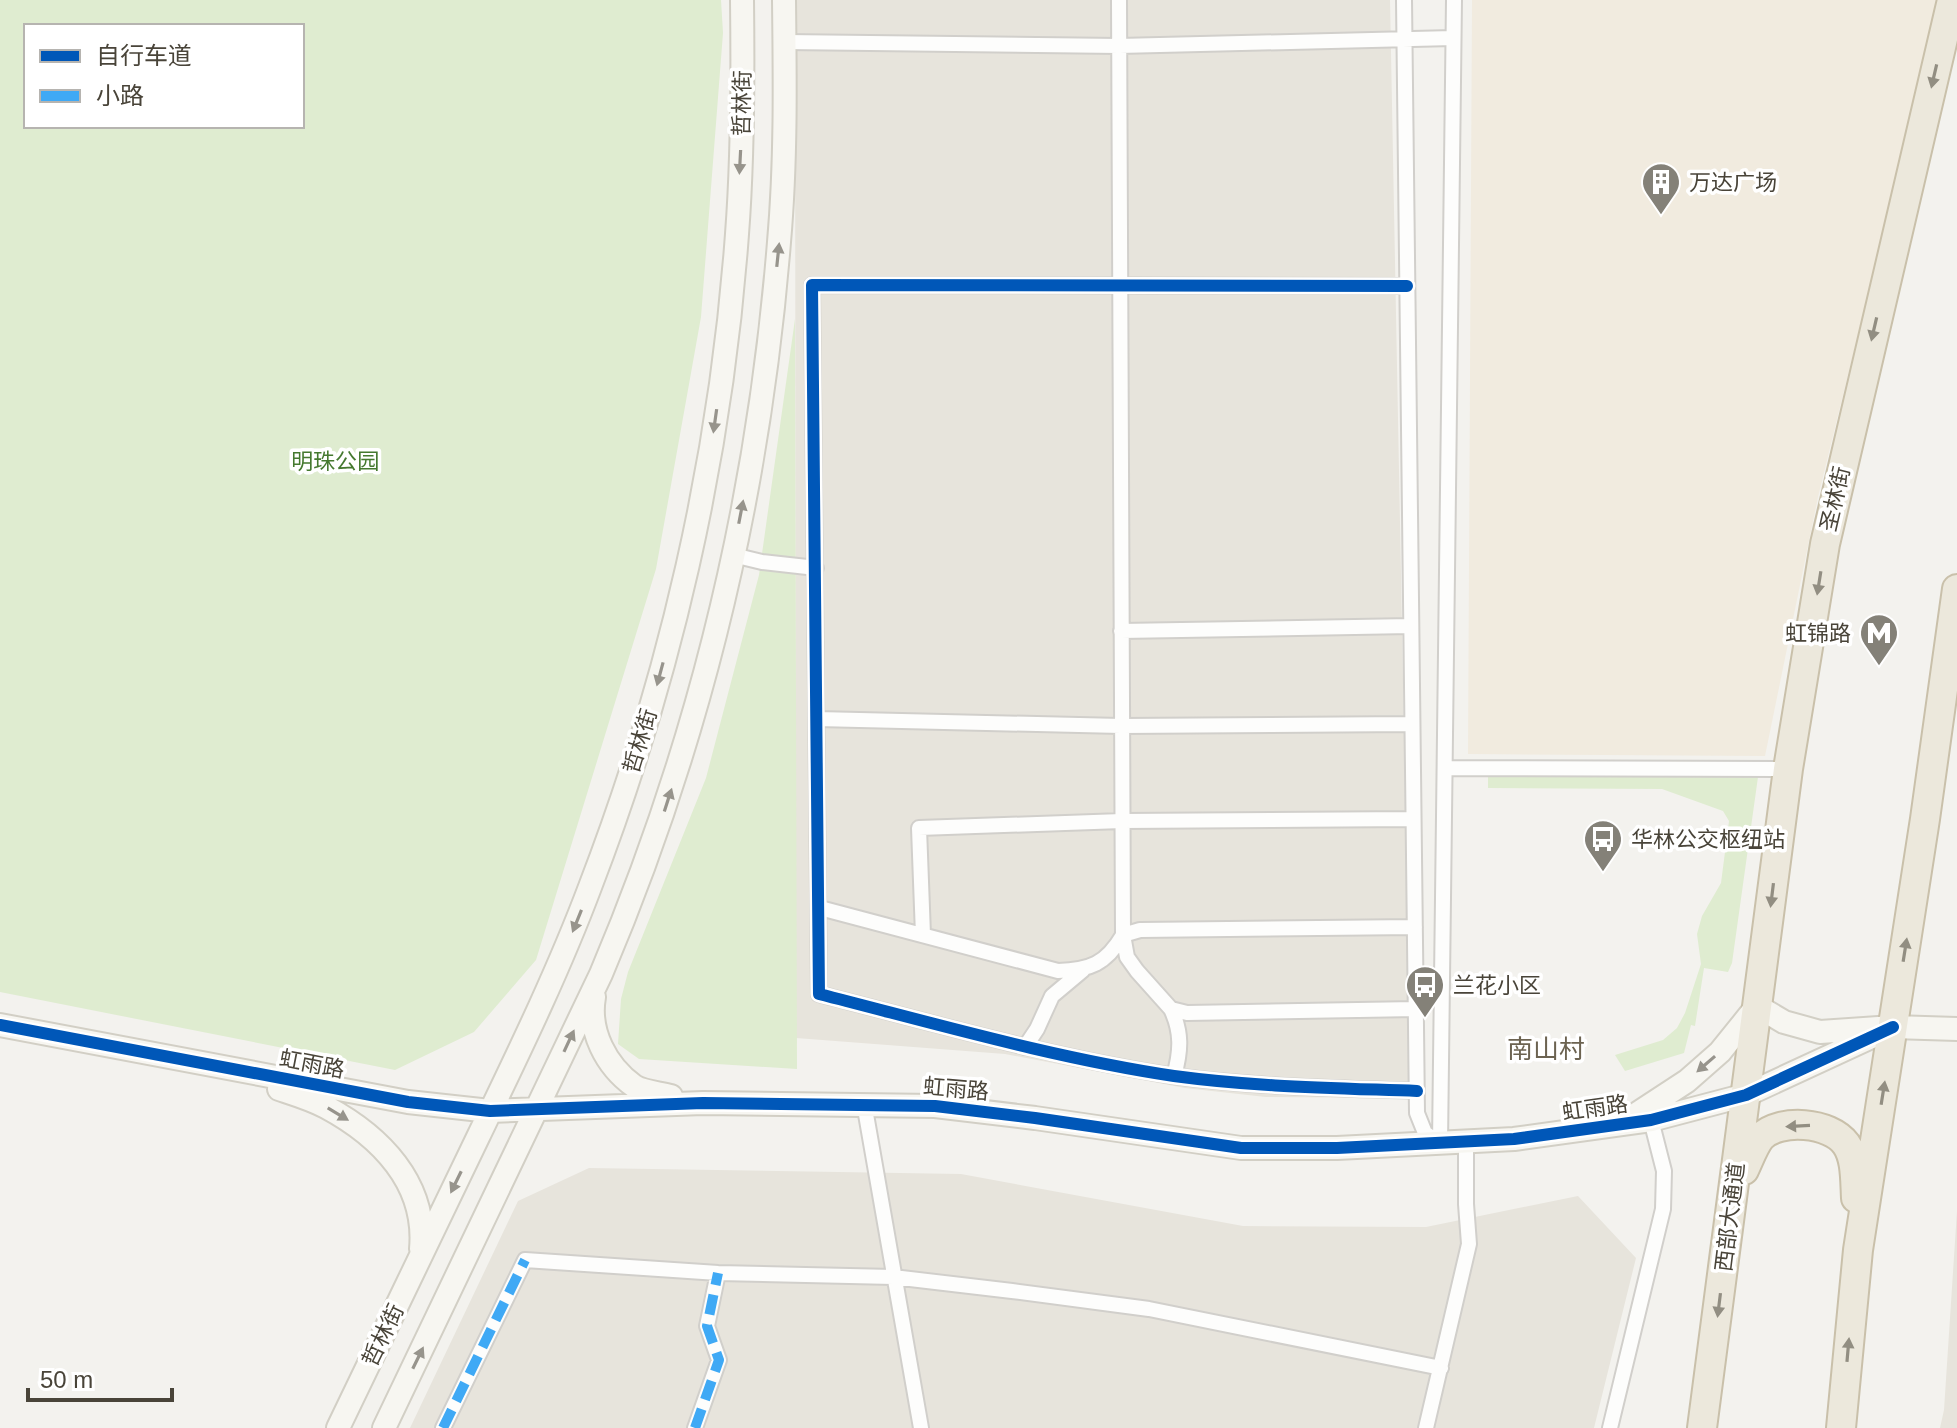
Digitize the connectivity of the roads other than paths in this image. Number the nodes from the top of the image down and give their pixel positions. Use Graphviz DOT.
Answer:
graph roads {
  1 [pos="742,0"];
  2 [pos="784,0"];
  3 [pos="1119,0"];
  4 [pos="1404,0"];
  5 [pos="1454,0"];
  6 [pos="1952,0"];
  7 [pos="1453,38"];
  8 [pos="1404,39"];
  9 [pos="785,42"];
  10 [pos="1119,46"];
  11 [pos="1119,286"];
  12 [pos="1407,286"];
  13 [pos="733,555"];
  14 [pos="816,568"];
  15 [pos="1957,589"];
  16 [pos="1411,626"];
  17 [pos="1121,631"];
  18 [pos="817,719"];
  19 [pos="1412,724"];
  20 [pos="1121,726"];
  21 [pos="1445,768"];
  22 [pos="1788,769"];
  23 [pos="1413,819"];
  24 [pos="1122,821"];
  25 [pos="820,908"];
  26 [pos="1415,927"];
  27 [pos="923,935"];
  28 [pos="1123,935"];
  29 [pos="1093,965"];
  30 [pos="1135,968"];
  31 [pos="596,984"];
  32 [pos="1757,1006"];
  33 [pos="1171,1009"];
  34 [pos="1416,1009"];
  35 [pos="0,1025"];
  36 [pos="1893,1027"];
  37 [pos="1957,1029"];
  38 [pos="1025,1047"];
  39 [pos="214,1065"];
  40 [pos="1174,1076"];
  41 [pos="1417,1091"];
  42 [pos="1746,1095"];
  43 [pos="703,1103"];
  44 [pos="864,1103"];
  45 [pos="490,1111"];
  46 [pos="536,1111"];
  47 [pos="1651,1120"];
  48 [pos="1618,1125"];
  49 [pos="1466,1142"];
  50 [pos="1440,1143"];
  51 [pos="1733,1197"];
  52 [pos="1858,1250"];
  53 [pos="420,1256"];
  54 [pos="718,1273"];
  55 [pos="893,1277"];
  56 [pos="1441,1368"];
  57 [pos="338,1428"];
  58 [pos="384,1428"];
  59 [pos="443,1428"];
  60 [pos="695,1428"];
  61 [pos="921,1428"];
  62 [pos="1426,1428"];
  63 [pos="1610,1428"];
  64 [pos="1702,1428"];
  65 [pos="1841,1428"];
  1 -- 45 [label="street, 哲林街, one-way"];
  2 -- 9 [label="street, 哲林街"];
  3 -- 10 [label="street"];
  4 -- 8 [label="street"];
  5 -- 7 [label="street"];
  6 -- 22 [label="highway, 圣林街, one-way"];
  7 -- 8 [label="street"];
  7 -- 21 [label="street"];
  8 -- 10 [label="street"];
  8 -- 12 [label="street"];
  9 -- 10 [label="street"];
  13 -- 9 [label="street, 哲林街, one-way"];
  10 -- 11 [label="street"];
  11 -- 12 [label="street"];
  11 -- 14 [label="street"];
  11 -- 17 [label="street"];
  12 -- 16 [label="street"];
  13 -- 14 [label="street"];
  31 -- 13 [label="street, 哲林街, one-way"];
  14 -- 18 [label="street"];
  36 -- 15 [label="highway, one-way"];
  16 -- 17 [label="street"];
  16 -- 19 [label="street"];
  17 -- 20 [label="street"];
  18 -- 20 [label="street"];
  18 -- 25 [label="street"];
  19 -- 20 [label="street"];
  19 -- 23 [label="street"];
  20 -- 24 [label="street"];
  21 -- 22 [label="street"];
  21 -- 50 [label="street"];
  22 -- 32 [label="highway, 圣林街, one-way"];
  23 -- 24 [label="street"];
  23 -- 26 [label="street"];
  24 -- 27 [label="street"];
  24 -- 28 [label="street"];
  25 -- 27 [label="street"];
  25 -- 38 [label="street"];
  26 -- 28 [label="street"];
  26 -- 34 [label="street"];
  27 -- 29 [label="street"];
  28 -- 29 [label="street"];
  28 -- 30 [label="street"];
  29 -- 30 [label="street"];
  29 -- 38 [label="street"];
  30 -- 33 [label="street"];
  31 -- 43 [label="street"];
  46 -- 31 [label="street, 哲林街, one-way"];
  32 -- 36 [label="street"];
  32 -- 42 [label="highway, 西部大通道"];
  32 -- 48 [label="street, one-way"];
  33 -- 34 [label="street"];
  33 -- 40 [label="street"];
  34 -- 41 [label="street"];
  35 -- 39 [label="street, 虹雨路"];
  36 -- 37 [label="street"];
  36 -- 42 [label="street, 虹雨路"];
  52 -- 36 [label="highway, one-way"];
  38 -- 40 [label="street"];
  39 -- 45 [label="street, 虹雨路"];
  39 -- 53 [label="street, one-way"];
  40 -- 41 [label="street"];
  41 -- 50 [label="street"];
  42 -- 47 [label="street, 虹雨路"];
  42 -- 51 [label="highway, 西部大通道"];
  43 -- 44 [label="street, 虹雨路"];
  43 -- 46 [label="street, 虹雨路"];
  44 -- 50 [label="street, 虹雨路"];
  44 -- 55 [label="street"];
  45 -- 46 [label="street, 虹雨路"];
  45 -- 53 [label="street, 哲林街, one-way"];
  58 -- 46 [label="street, 哲林街, one-way"];
  47 -- 48 [label="street, 虹雨路"];
  47 -- 63 [label="street"];
  48 -- 49 [label="street, 虹雨路"];
  49 -- 50 [label="street, 虹雨路"];
  49 -- 56 [label="street"];
  52 -- 51 [label="highway, one-way"];
  51 -- 64 [label="highway, 西部大通道, one-way"];
  65 -- 52 [label="highway, one-way"];
  53 -- 57 [label="street, 哲林街"];
  54 -- 55 [label="street"];
  54 -- 59 [label="street"];
  54 -- 60 [label="street"];
  55 -- 56 [label="street"];
  55 -- 61 [label="street"];
  56 -- 62 [label="street"];
}
